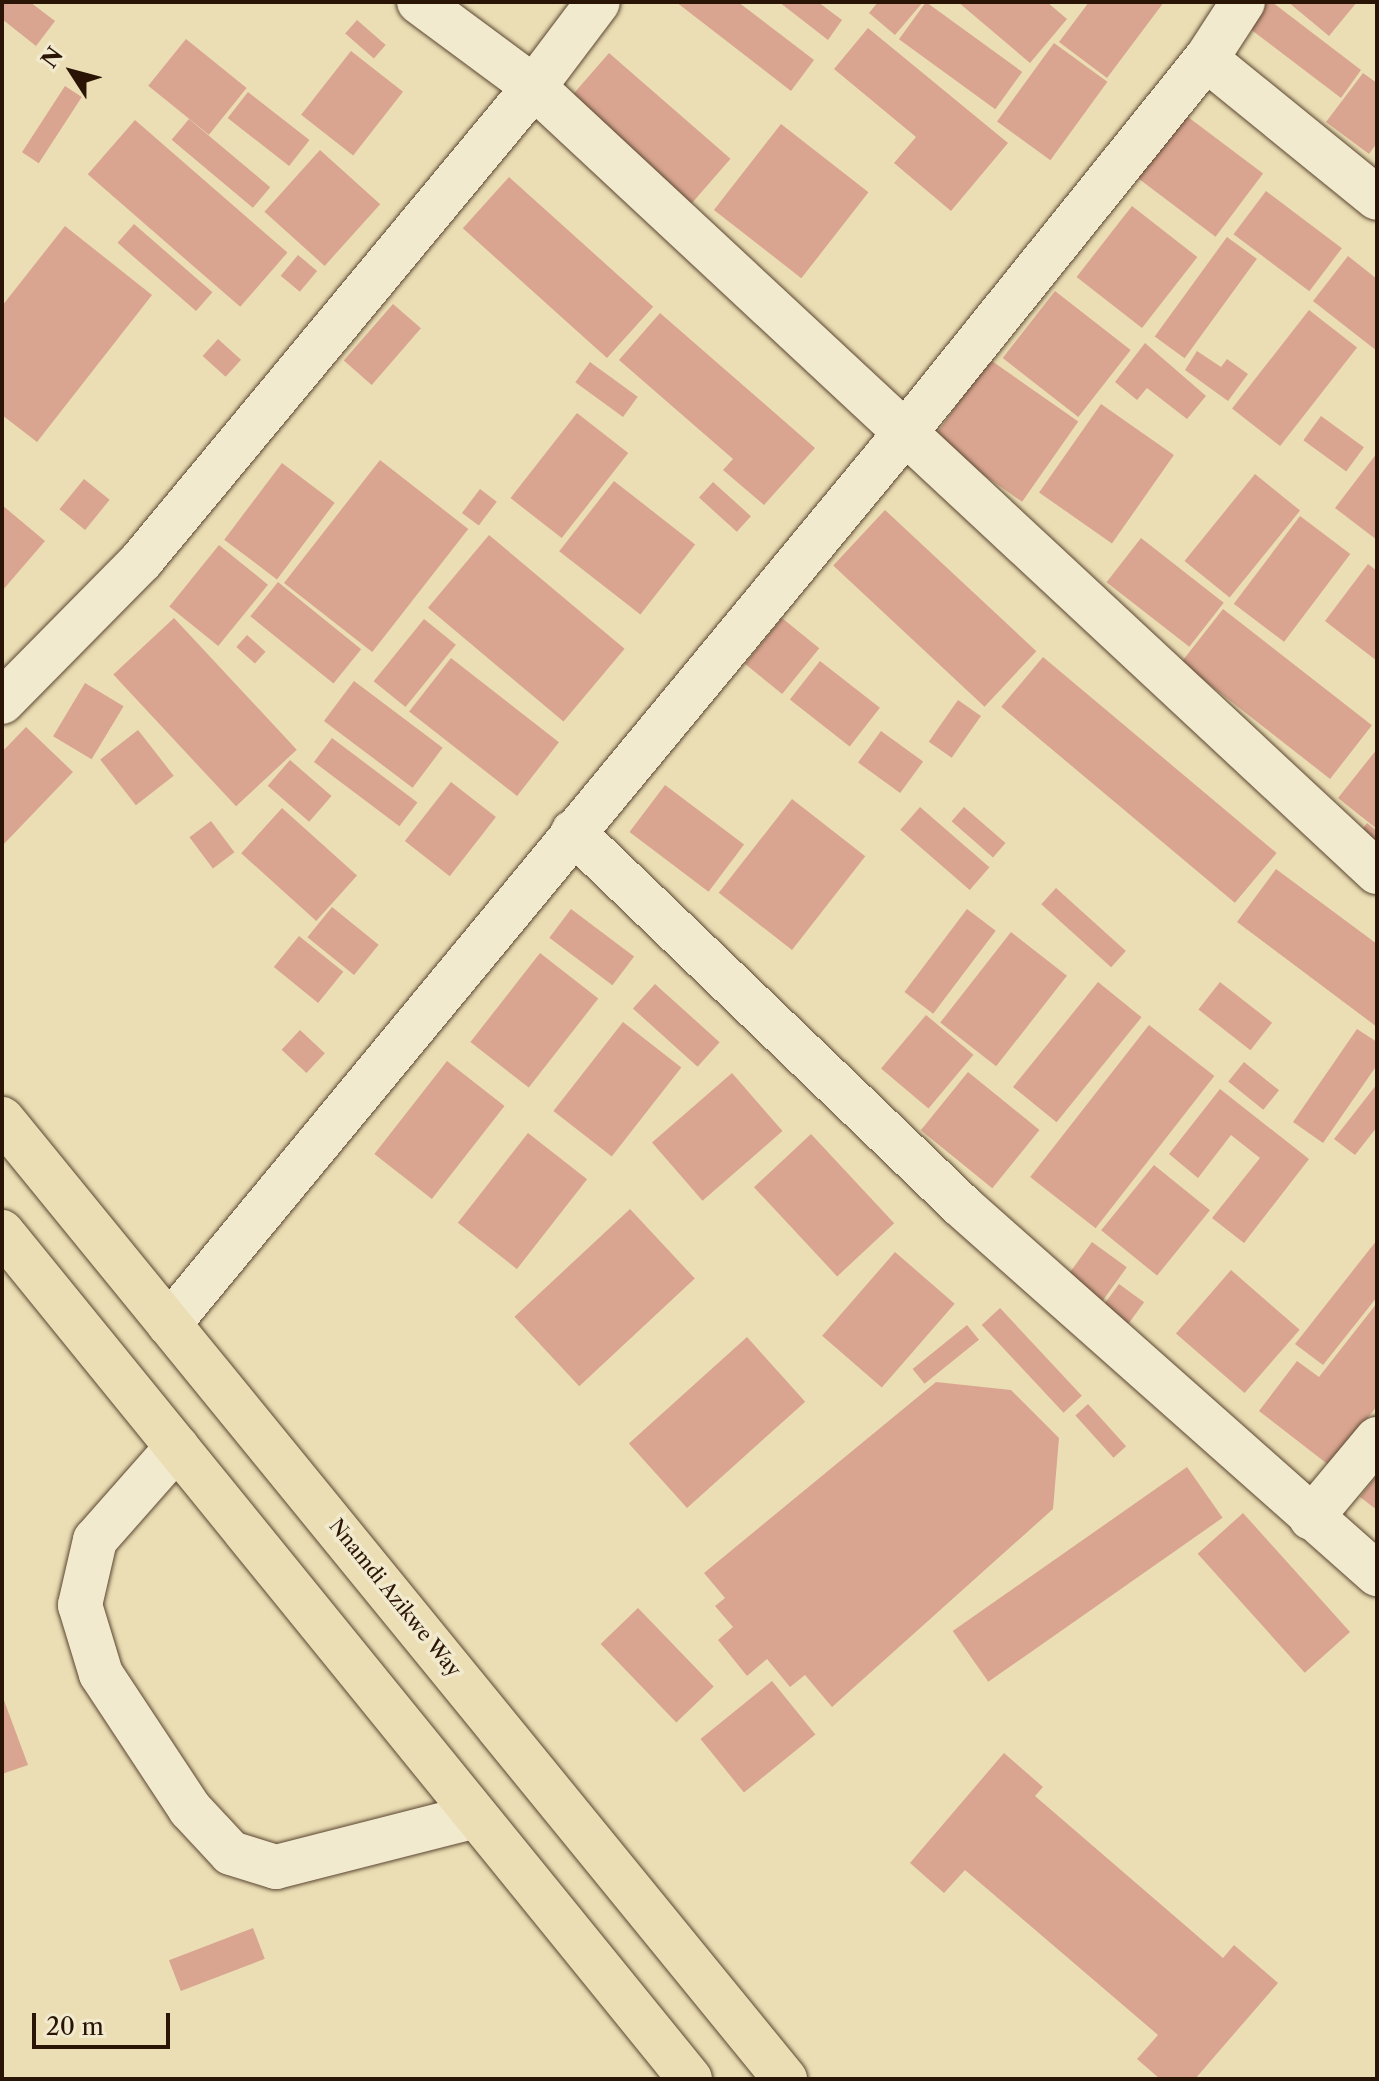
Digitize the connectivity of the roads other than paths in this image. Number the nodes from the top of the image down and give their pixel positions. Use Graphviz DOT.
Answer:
graph roads {
  1 [pos="419,2"];
  2 [pos="598,2"];
  3 [pos="1243,2"];
  4 [pos="1206,59"];
  5 [pos="534,87"];
  6 [pos="1377,198"];
  7 [pos="905,433"];
  8 [pos="2,702"];
  9 [pos="573,832"];
  10 [pos="1377,872"];
  11 [pos="2,1119"];
  12 [pos="9,1252"];
  13 [pos="169,1324"];
  14 [pos="1377,1439"];
  15 [pos="177,1447"];
  16 [pos="1311,1518"];
  17 [pos="1377,1574"];
  18 [pos="476,1816"];
  19 [pos="690,2079"];
  20 [pos="785,2079"];
  1 -- 5 [label="street"];
  2 -- 5 [label="street"];
  3 -- 4 [label="street"];
  4 -- 6 [label="street"];
  4 -- 7 [label="street"];
  5 -- 7 [label="street"];
  5 -- 8 [label="street"];
  7 -- 9 [label="street"];
  7 -- 10 [label="street"];
  9 -- 13 [label="street"];
  9 -- 16 [label="street"];
  11 -- 13 [label="highway, Nnamdi Azikwe Way"];
  12 -- 15 [label="highway"];
  13 -- 20 [label="highway, Nnamdi Azikwe Way"];
  14 -- 16 [label="street"];
  15 -- 18 [label="highway"];
  15 -- 18 [label="street"];
  16 -- 17 [label="street"];
  18 -- 19 [label="highway"];
}
